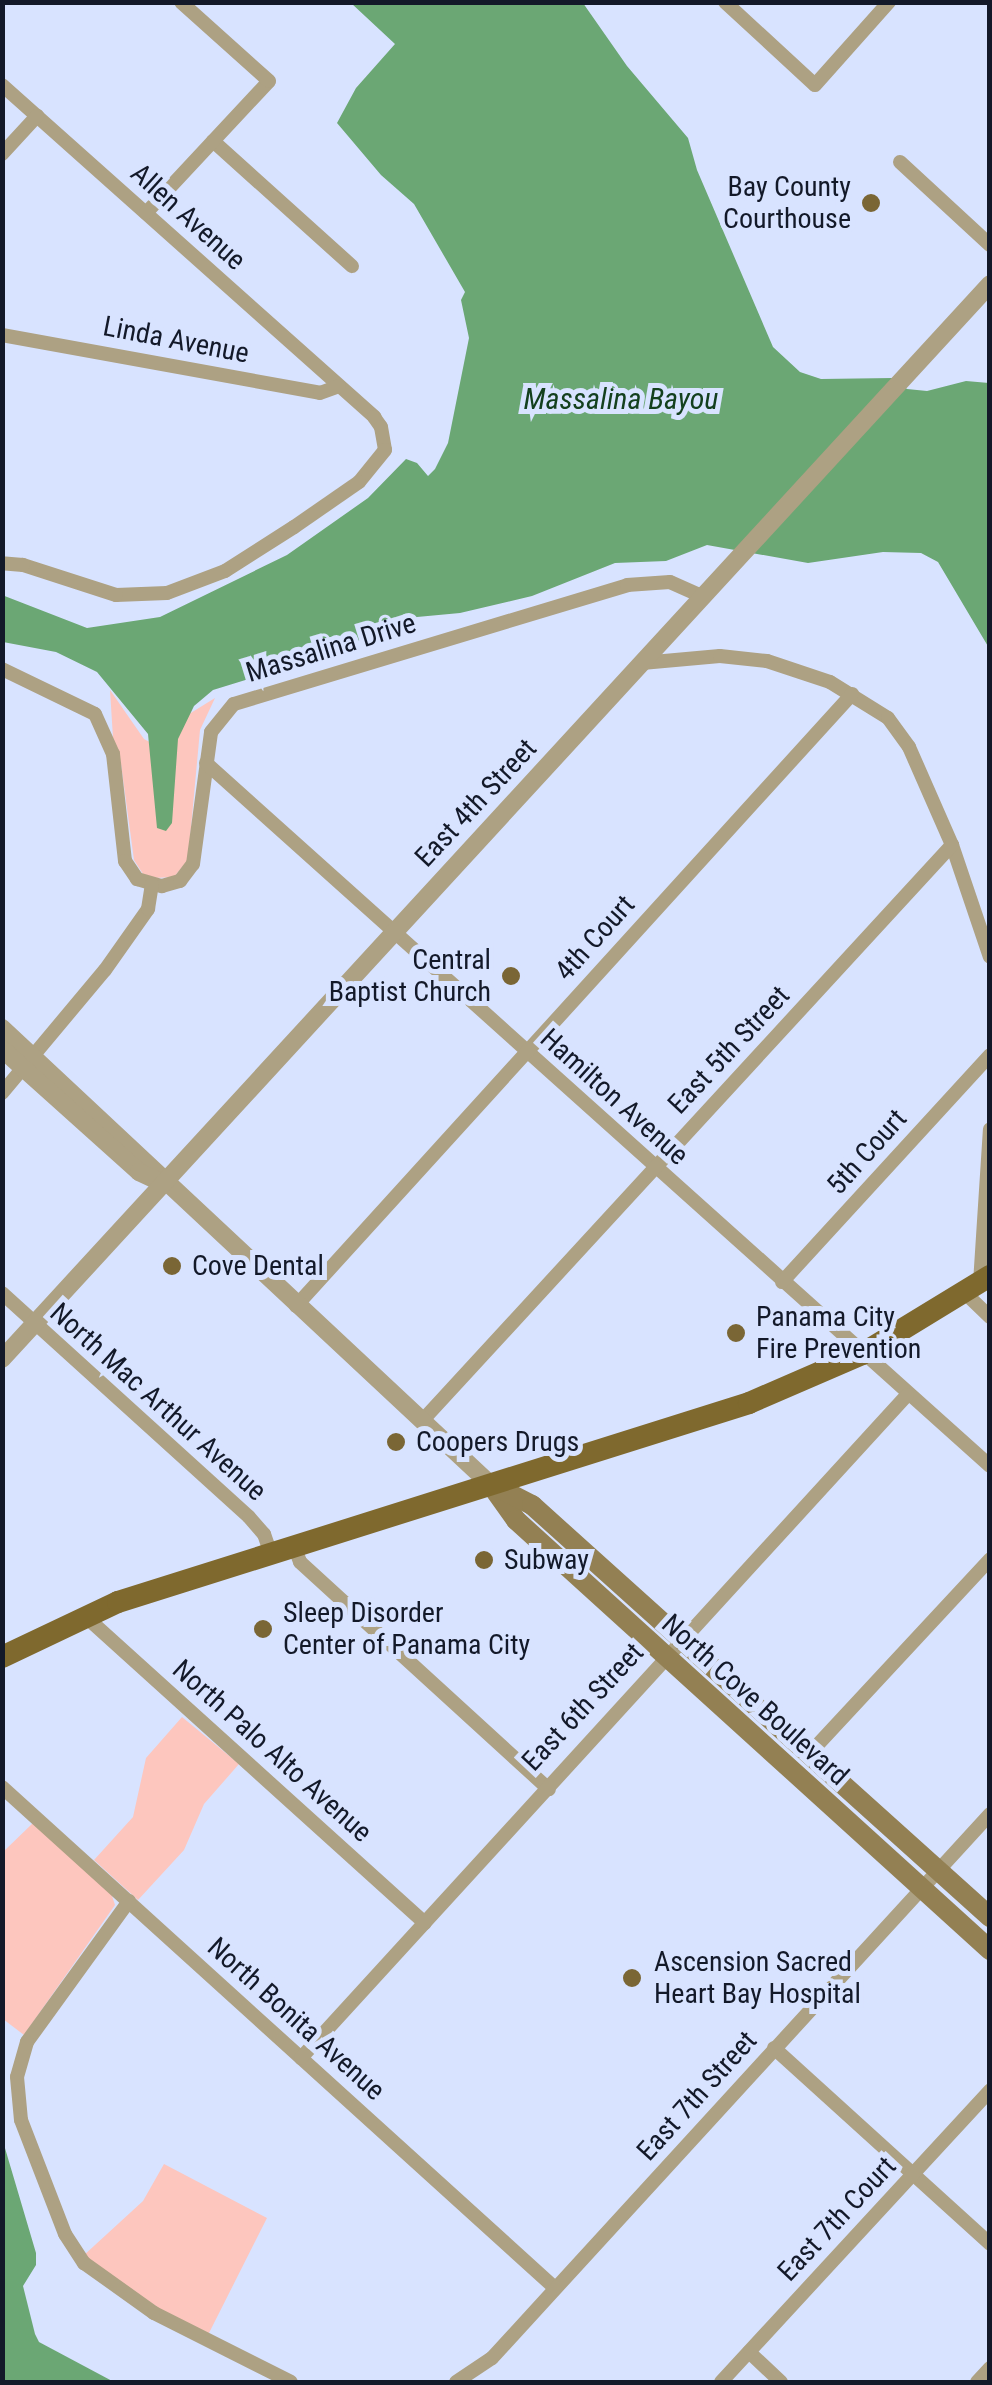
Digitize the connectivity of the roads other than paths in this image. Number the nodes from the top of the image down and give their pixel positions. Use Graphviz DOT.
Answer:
graph roads {
  1 [pos="181,2"];
  2 [pos="724,2"];
  3 [pos="889,2"];
  4 [pos="2,86"];
  5 [pos="37,116"];
  6 [pos="213,141"];
  7 [pos="2,154"];
  8 [pos="900,162"];
  9 [pos="146,213"];
  10 [pos="990,245"];
  11 [pos="352,266"];
  12 [pos="990,284"];
  13 [pos="2,335"];
  14 [pos="339,386"];
  15 [pos="2,563"];
  16 [pos="702,596"];
  17 [pos="642,663"];
  18 [pos="2,669"];
  19 [pos="852,694"];
  20 [pos="206,763"];
  21 [pos="952,845"];
  22 [pos="152,884"];
  23 [pos="394,932"];
  24 [pos="990,956"];
  25 [pos="2,1028"];
  26 [pos="2,1049"];
  27 [pos="526,1050"];
  28 [pos="990,1055"];
  29 [pos="29,1063"];
  30 [pos="2,1093"];
  31 [pos="990,1129"];
  32 [pos="654,1168"];
  33 [pos="164,1183"];
  34 [pos="782,1282"];
  35 [pos="978,1284"];
  36 [pos="2,1293"];
  37 [pos="296,1306"];
  38 [pos="990,1317"];
  39 [pos="36,1323"];
  40 [pos="862,1354"];
  41 [pos="2,1358"];
  42 [pos="908,1395"];
  43 [pos="422,1421"];
  44 [pos="990,1466"];
  45 [pos="491,1484"];
  46 [pos="294,1546"];
  47 [pos="271,1554"];
  48 [pos="990,1559"];
  49 [pos="84,1615"];
  50 [pos="684,1641"];
  51 [pos="2,1657"];
  52 [pos="668,1658"];
  53 [pos="809,1754"];
  54 [pos="2,1787"];
  55 [pos="549,1789"];
  56 [pos="990,1814"];
  57 [pos="936,1870"];
  58 [pos="920,1888"];
  59 [pos="129,1902"];
  60 [pos="990,1918"];
  61 [pos="425,1924"];
  62 [pos="990,1950"];
  63 [pos="774,2048"];
  64 [pos="301,2058"];
  65 [pos="990,2090"];
  66 [pos="912,2174"];
  67 [pos="990,2244"];
  68 [pos="555,2288"];
  69 [pos="749,2352"];
  70 [pos="990,2368"];
  71 [pos="291,2382"];
  72 [pos="456,2382"];
  73 [pos="721,2382"];
  74 [pos="781,2382"];
  75 [pos="976,2382"];
  1 -- 6 [label="street"];
  2 -- 3 [label="street"];
  4 -- 5 [label="street, Allen Avenue"];
  5 -- 7 [label="street"];
  5 -- 9 [label="street, Allen Avenue"];
  6 -- 9 [label="street"];
  6 -- 11 [label="street"];
  8 -- 10 [label="street"];
  9 -- 14 [label="street, Allen Avenue"];
  12 -- 16 [label="street, East 4th Street"];
  13 -- 14 [label="street, Linda Avenue"];
  14 -- 15 [label="street"];
  16 -- 17 [label="street, East 4th Street"];
  16 -- 20 [label="street, Massalina Drive"];
  17 -- 19 [label="street"];
  17 -- 23 [label="street, East 4th Street"];
  18 -- 22 [label="street"];
  19 -- 21 [label="street"];
  19 -- 27 [label="street, 4th Court"];
  20 -- 22 [label="street, Massalina Drive"];
  20 -- 23 [label="street, Hamilton Avenue"];
  21 -- 24 [label="street"];
  21 -- 32 [label="street, East 5th Street"];
  22 -- 29 [label="street"];
  23 -- 27 [label="street, Hamilton Avenue"];
  23 -- 33 [label="street, East 4th Street"];
  25 -- 29 [label="street, North Cove Boulevard"];
  26 -- 29 [label="street, North Cove Boulevard"];
  27 -- 32 [label="street, Hamilton Avenue"];
  27 -- 37 [label="street, 4th Court"];
  28 -- 34 [label="street, 5th Court"];
  29 -- 30 [label="street"];
  29 -- 33 [label="street, North Cove Boulevard"];
  31 -- 35 [label="street"];
  32 -- 34 [label="street, Hamilton Avenue"];
  32 -- 43 [label="street, East 5th Street"];
  33 -- 37 [label="street, North Cove Boulevard"];
  33 -- 39 [label="street, East 4th Street"];
  34 -- 40 [label="street, Hamilton Avenue"];
  35 -- 38 [label="street"];
  35 -- 40 [label="main road"];
  36 -- 39 [label="street, North Mac Arthur Avenue"];
  37 -- 43 [label="street, North Cove Boulevard"];
  39 -- 41 [label="street, East 4th Street"];
  39 -- 47 [label="street, North Mac Arthur Avenue"];
  40 -- 42 [label="street, Hamilton Avenue"];
  40 -- 45 [label="main road"];
  42 -- 44 [label="street, Hamilton Avenue"];
  42 -- 50 [label="street, East 6th Street"];
  43 -- 45 [label="street, North Cove Boulevard"];
  45 -- 46 [label="main road"];
  45 -- 50 [label="main road, North Cove Boulevard"];
  45 -- 52 [label="main road, North Cove Boulevard"];
  46 -- 47 [label="main road"];
  46 -- 55 [label="street"];
  47 -- 49 [label="main road"];
  48 -- 53 [label="street"];
  49 -- 51 [label="main road"];
  49 -- 61 [label="street, North Palo Alto Avenue"];
  50 -- 52 [label="street, East 6th Street"];
  50 -- 53 [label="main road, North Cove Boulevard"];
  52 -- 55 [label="street, East 6th Street"];
  52 -- 58 [label="main road, North Cove Boulevard"];
  53 -- 57 [label="main road, North Cove Boulevard"];
  54 -- 59 [label="street, North Bonita Avenue"];
  55 -- 61 [label="street, East 6th Street"];
  56 -- 57 [label="street, East 7th Street"];
  57 -- 58 [label="street, East 7th Street"];
  57 -- 60 [label="main road, North Cove Boulevard"];
  58 -- 62 [label="main road, North Cove Boulevard"];
  58 -- 63 [label="street, East 7th Street"];
  59 -- 64 [label="street, North Bonita Avenue"];
  59 -- 71 [label="street"];
  61 -- 64 [label="street, East 6th Street"];
  63 -- 66 [label="street"];
  63 -- 68 [label="street, East 7th Street"];
  64 -- 68 [label="street, North Bonita Avenue"];
  65 -- 66 [label="street, East 7th Court"];
  66 -- 67 [label="street"];
  66 -- 69 [label="street, East 7th Court"];
  68 -- 72 [label="street, East 7th Street"];
  69 -- 73 [label="street, East 7th Court"];
  69 -- 74 [label="street"];
  70 -- 75 [label="street"];
}
